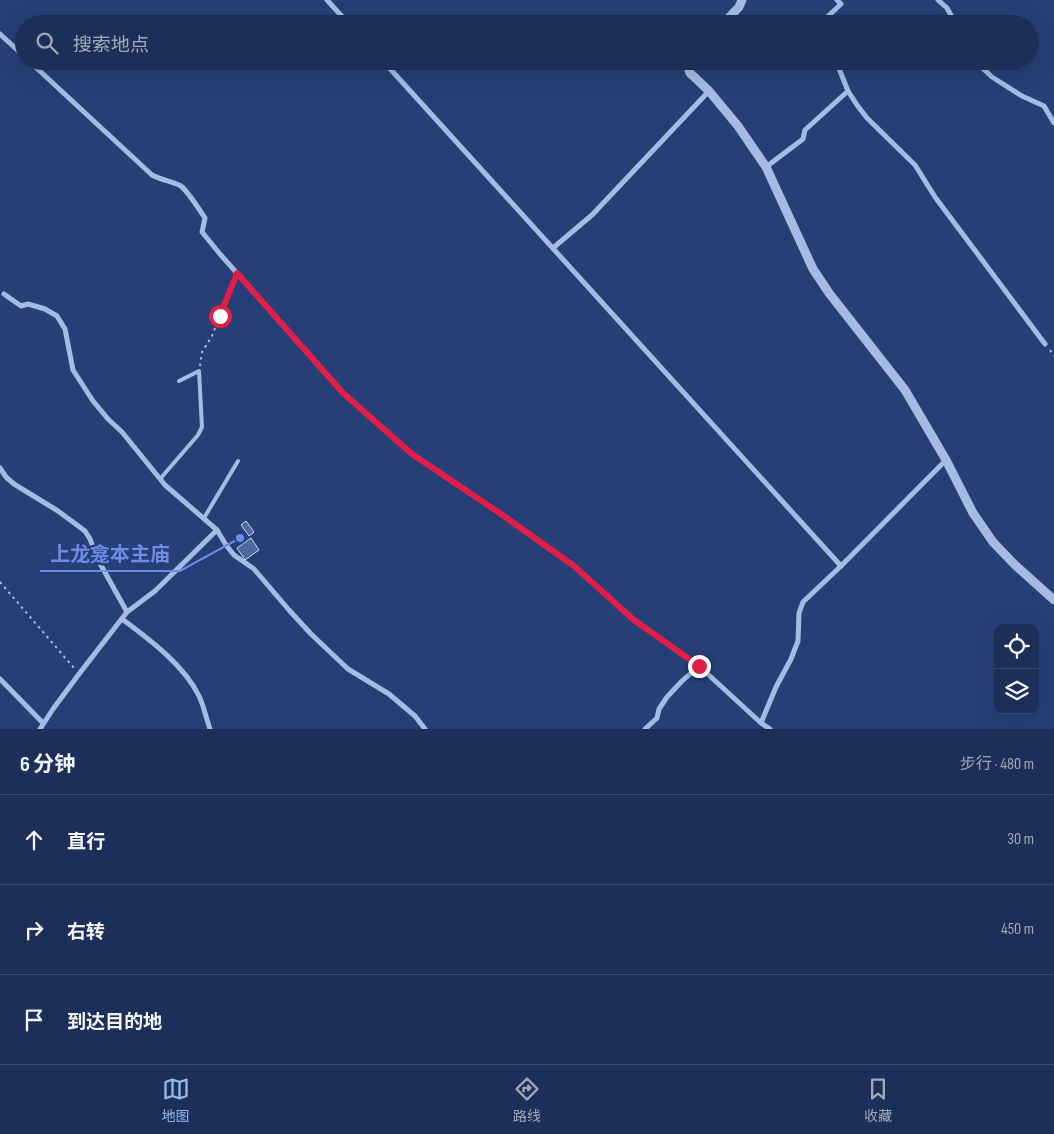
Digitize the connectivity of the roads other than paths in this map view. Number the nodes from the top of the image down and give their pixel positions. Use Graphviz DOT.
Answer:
graph roads {
  1 [pos="327,0"];
  2 [pos="742,0"];
  3 [pos="837,0"];
  4 [pos="938,0"];
  5 [pos="341,15"];
  6 [pos="731,15"];
  7 [pos="829,15"];
  8 [pos="951,15"];
  9 [pos="0,34"];
  10 [pos="15,48"];
  11 [pos="40,70"];
  12 [pos="391,70"];
  13 [pos="689,70"];
  14 [pos="840,70"];
  15 [pos="985,70"];
  16 [pos="709,91"];
  17 [pos="848,91"];
  18 [pos="1054,123"];
  19 [pos="766,167"];
  20 [pos="553,248"];
  21 [pos="4,294"];
  22 [pos="1045,344"];
  23 [pos="179,381"];
  24 [pos="946,460"];
  25 [pos="238,461"];
  26 [pos="0,468"];
  27 [pos="160,479"];
  28 [pos="204,518"];
  29 [pos="217,530"];
  30 [pos="840,566"];
  31 [pos="1054,600"];
  32 [pos="127,612"];
  33 [pos="122,619"];
  34 [pos="699,666"];
  35 [pos="0,679"];
  36 [pos="761,723"];
  37 [pos="42,726"];
  38 [pos="210,729"];
  39 [pos="425,729"];
  40 [pos="645,729"];
  41 [pos="770,729"];
  1 -- 5 [label="street"];
  2 -- 6 [label="street"];
  3 -- 7 [label="street"];
  4 -- 8 [label="street"];
  9 -- 10 [label="street"];
  11 -- 34 [label="street"];
  12 -- 20 [label="street"];
  13 -- 16 [label="street"];
  14 -- 17 [label="street"];
  15 -- 18 [label="street"];
  16 -- 19 [label="street"];
  16 -- 20 [label="street"];
  17 -- 19 [label="street"];
  17 -- 22 [label="street"];
  19 -- 24 [label="street"];
  20 -- 30 [label="street"];
  21 -- 27 [label="street"];
  23 -- 27 [label="lane"];
  24 -- 30 [label="street"];
  24 -- 31 [label="street"];
  25 -- 28 [label="lane"];
  26 -- 32 [label="street"];
  27 -- 28 [label="street"];
  28 -- 29 [label="street"];
  29 -- 32 [label="street"];
  29 -- 39 [label="street"];
  30 -- 36 [label="street"];
  32 -- 33 [label="street"];
  33 -- 37 [label="street"];
  33 -- 38 [label="street"];
  34 -- 36 [label="street"];
  34 -- 40 [label="street"];
  35 -- 37 [label="street"];
  36 -- 41 [label="street"];
}
